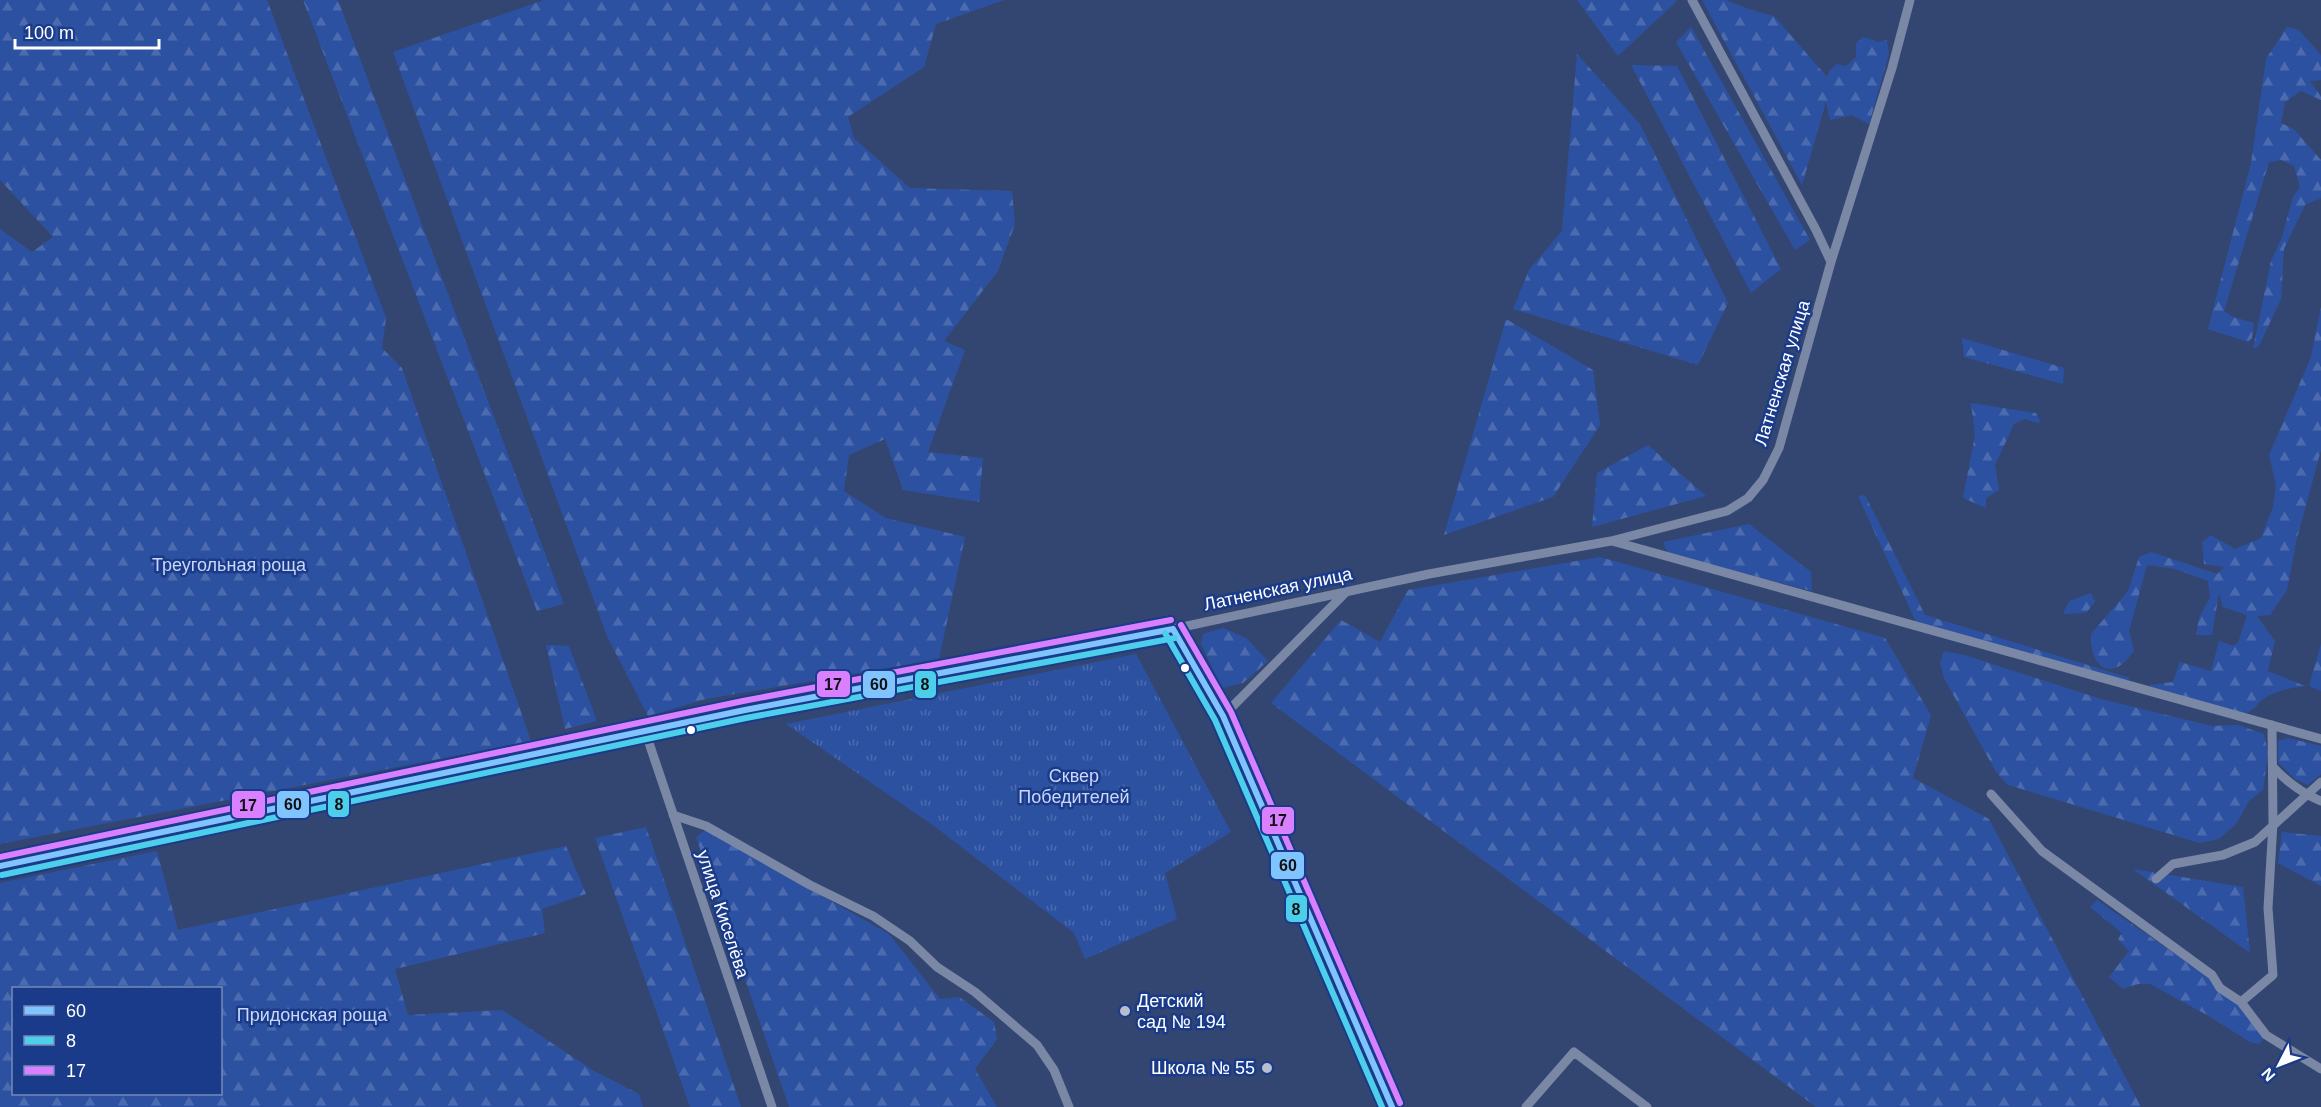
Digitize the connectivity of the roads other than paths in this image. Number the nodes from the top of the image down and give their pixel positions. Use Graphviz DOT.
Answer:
graph roads {
  1 [pos="1692,0"];
  2 [pos="1910,0"];
  3 [pos="1831,262"];
  4 [pos="1611,541"];
  5 [pos="1346,592"];
  6 [pos="1173,628"];
  7 [pos="1223,716"];
  8 [pos="2272,725"];
  9 [pos="645,731"];
  10 [pos="2321,739"];
  11 [pos="2273,767"];
  12 [pos="2321,782"];
  13 [pos="1991,794"];
  14 [pos="2307,796"];
  15 [pos="2321,801"];
  16 [pos="673,815"];
  17 [pos="2272,828"];
  18 [pos="0,866"];
  19 [pos="2156,879"];
  20 [pos="2241,1002"];
  21 [pos="2321,1069"];
  22 [pos="772,1107"];
  23 [pos="1069,1107"];
  24 [pos="1392,1107"];
  25 [pos="1526,1107"];
  26 [pos="1647,1107"];
  1 -- 3 [label="street"];
  2 -- 3 [label="street, Латненская улица"];
  3 -- 4 [label="street, Латненская улица"];
  4 -- 5 [label="street, Латненская улица"];
  4 -- 8 [label="street"];
  5 -- 6 [label="street, Латненская улица"];
  5 -- 7 [label="street"];
  6 -- 7 [label="street"];
  6 -- 9 [label="street, Латненская улица"];
  7 -- 24 [label="street"];
  8 -- 10 [label="street"];
  8 -- 11 [label="street"];
  9 -- 16 [label="street, улица Киселёва"];
  9 -- 18 [label="street, Латненская улица"];
  11 -- 14 [label="street"];
  11 -- 17 [label="street"];
  12 -- 14 [label="street"];
  13 -- 20 [label="street"];
  14 -- 15 [label="street"];
  14 -- 17 [label="street"];
  16 -- 22 [label="street, улица Киселёва"];
  16 -- 23 [label="street"];
  17 -- 19 [label="street"];
  17 -- 20 [label="street"];
  20 -- 21 [label="street"];
  25 -- 26 [label="street"];
}
